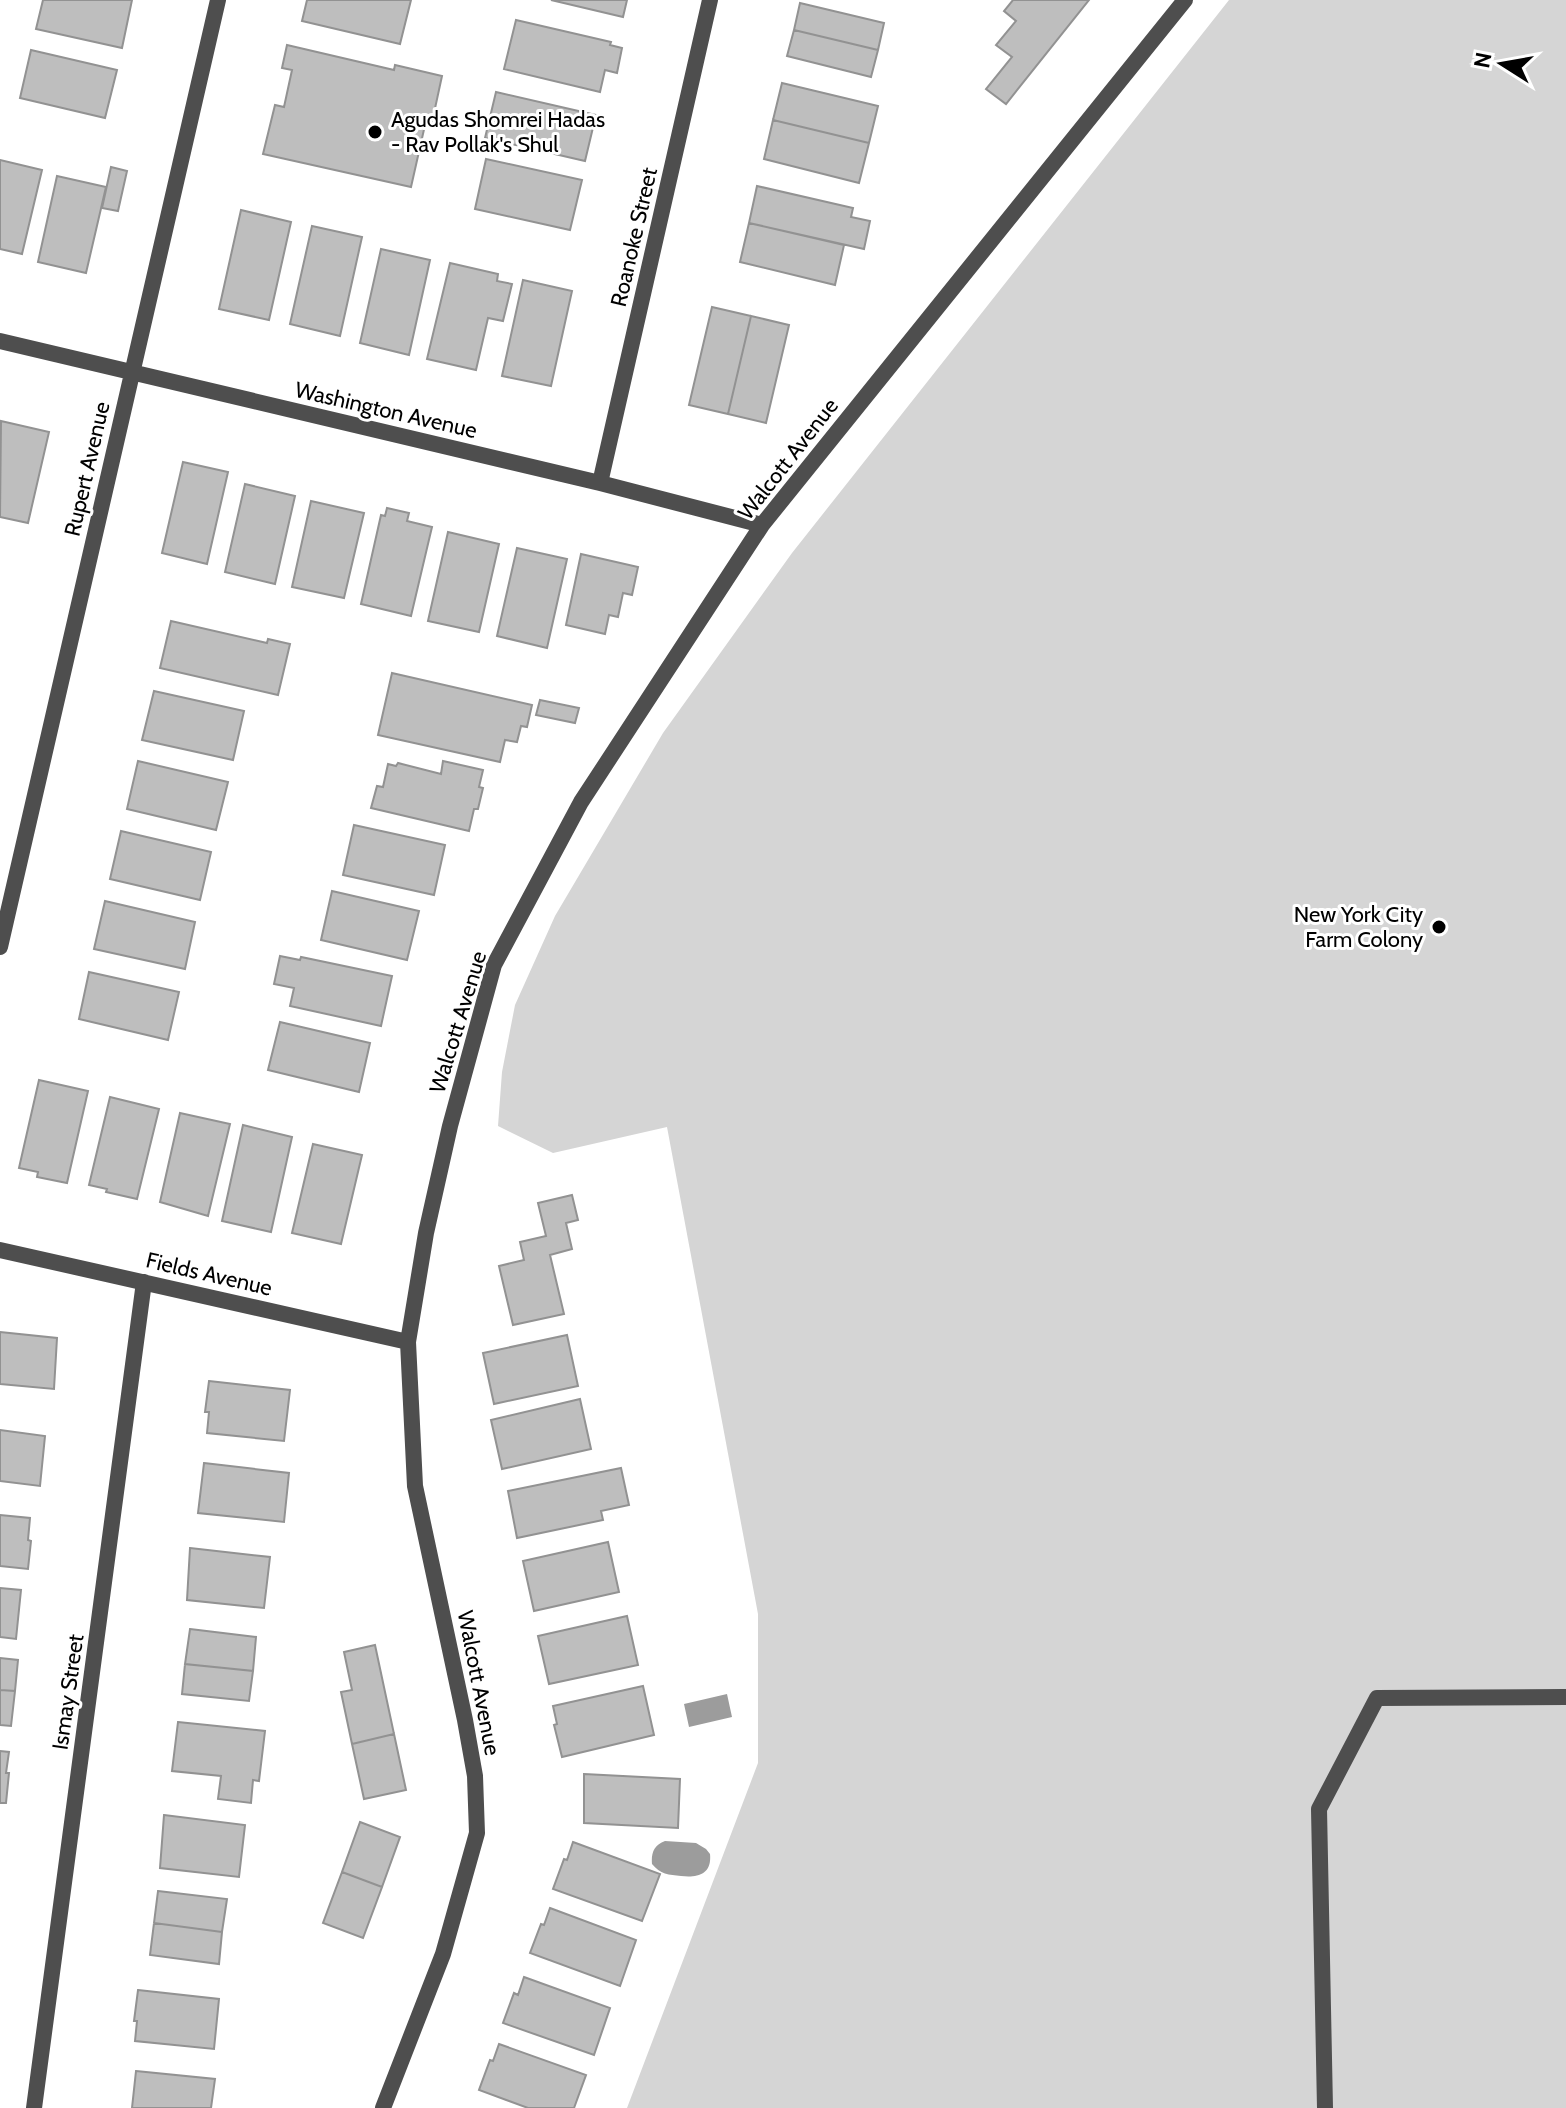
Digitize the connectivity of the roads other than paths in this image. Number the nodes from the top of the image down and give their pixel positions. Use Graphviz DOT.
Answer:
graph roads {
  1 [pos="218,0"];
  2 [pos="710,0"];
  3 [pos="1185,0"];
  4 [pos="0,341"];
  5 [pos="132,372"];
  6 [pos="600,483"];
  7 [pos="762,525"];
  8 [pos="0,947"];
  9 [pos="0,1250"];
  10 [pos="144,1282"];
  11 [pos="408,1342"];
  12 [pos="1566,1697"];
  13 [pos="34,2108"];
  14 [pos="383,2108"];
  15 [pos="1325,2108"];
  1 -- 5 [label="street, Rupert Avenue"];
  2 -- 6 [label="street, Roanoke Street"];
  3 -- 7 [label="street, Walcott Avenue"];
  4 -- 5 [label="street, Washington Avenue"];
  5 -- 6 [label="street, Washington Avenue"];
  5 -- 8 [label="street, Rupert Avenue"];
  6 -- 7 [label="street, Washington Avenue"];
  7 -- 11 [label="street, Walcott Avenue"];
  9 -- 10 [label="street, Fields Avenue"];
  10 -- 11 [label="street, Fields Avenue"];
  10 -- 13 [label="street, Ismay Street"];
  11 -- 14 [label="street, Walcott Avenue"];
  12 -- 15 [label="street"];
}
